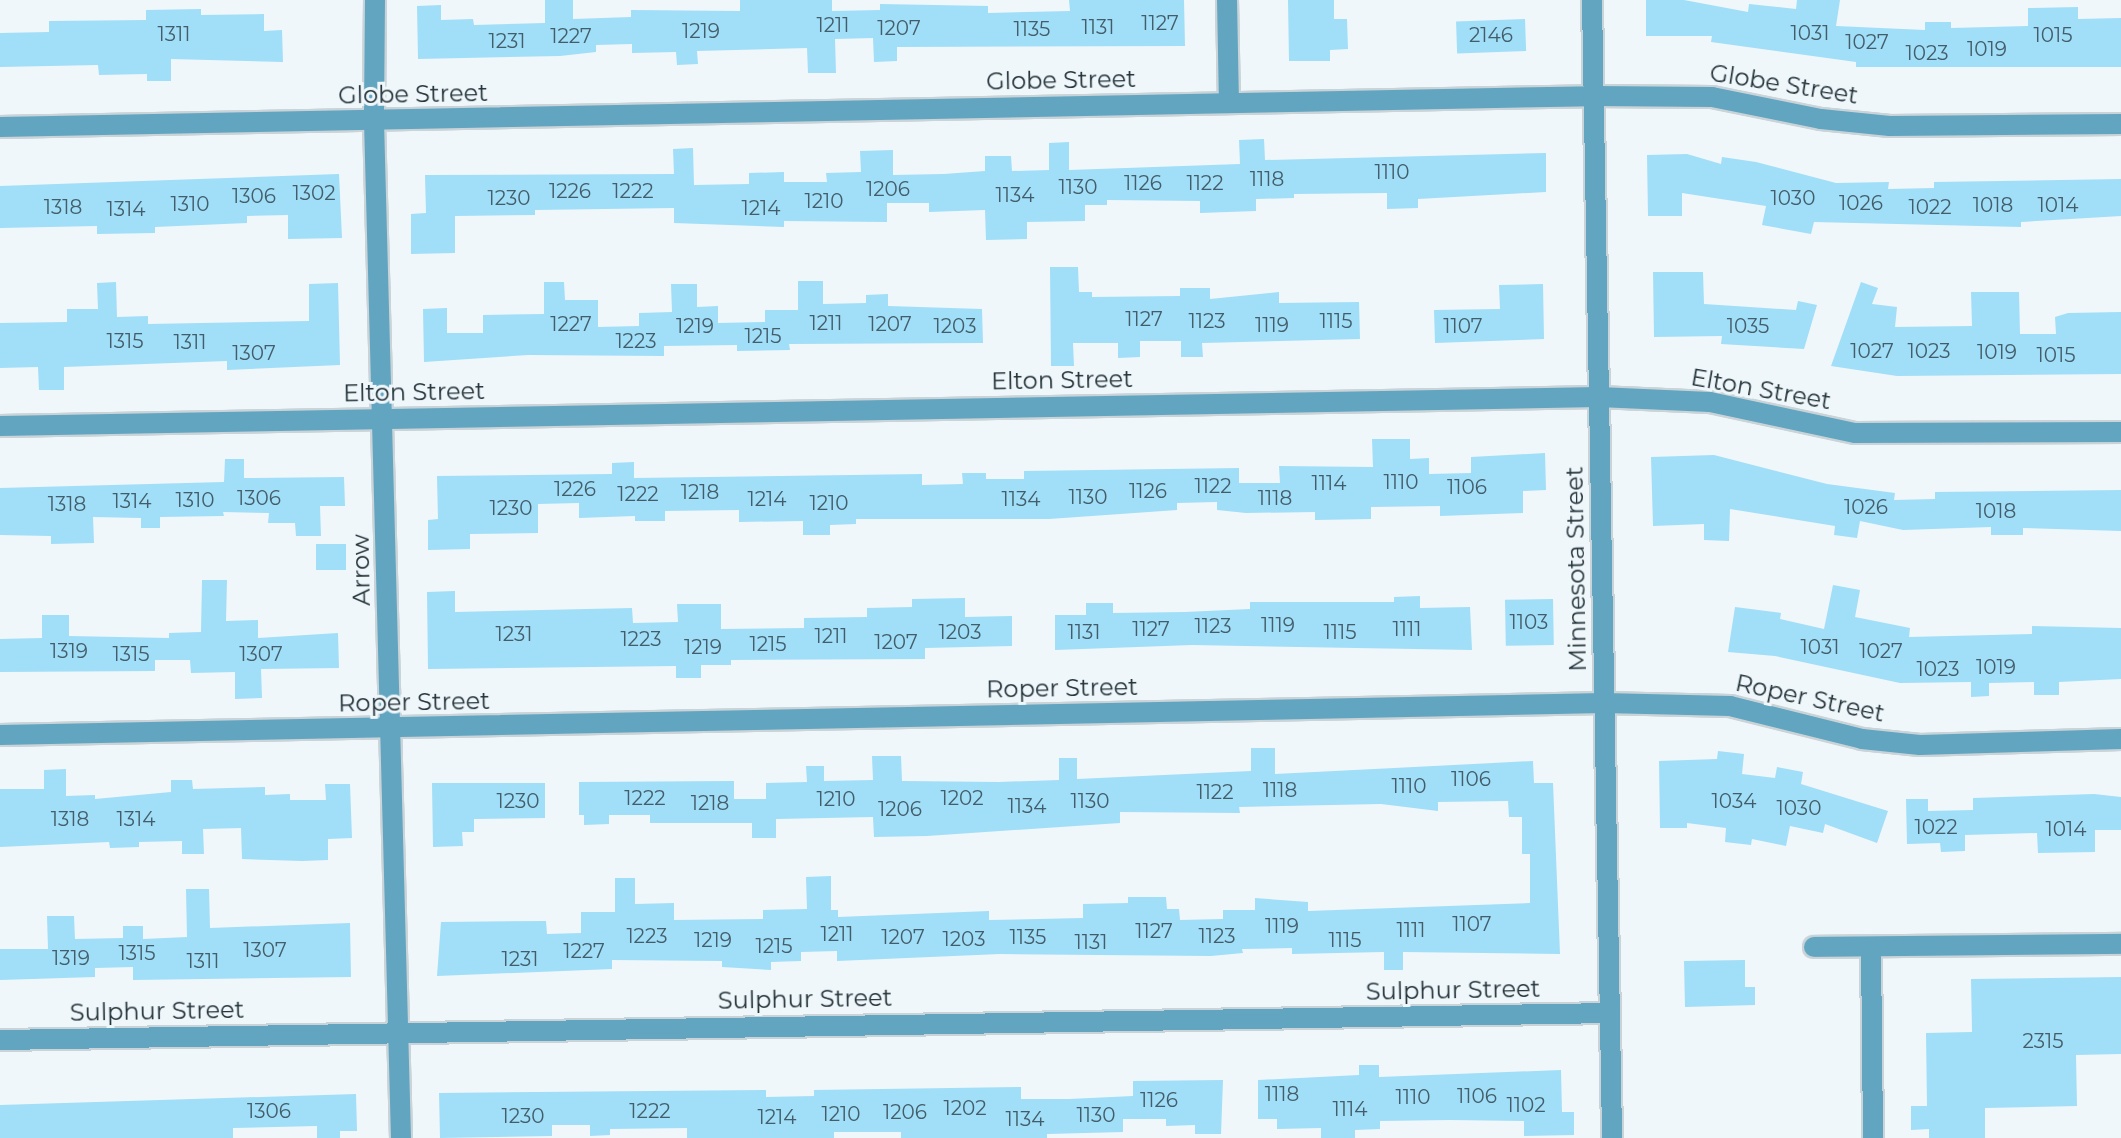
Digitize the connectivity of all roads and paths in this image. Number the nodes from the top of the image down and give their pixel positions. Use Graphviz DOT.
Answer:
graph roads {
  1 [pos="375,0"];
  2 [pos="1227,0"];
  3 [pos="1592,0"];
  4 [pos="1593,96"];
  5 [pos="1229,103"];
  6 [pos="374,121"];
  7 [pos="2121,124"];
  8 [pos="0,127"];
  9 [pos="1599,397"];
  10 [pos="384,418"];
  11 [pos="0,426"];
  12 [pos="2121,432"];
  13 [pos="1604,703"];
  14 [pos="390,729"];
  15 [pos="0,735"];
  16 [pos="2121,739"];
  17 [pos="2121,944"];
  18 [pos="1814,947"];
  19 [pos="1871,947"];
  20 [pos="1610,1013"];
  21 [pos="401,1032"];
  22 [pos="0,1040"];
  23 [pos="401,1138"];
  24 [pos="1612,1138"];
  25 [pos="1873,1138"];
  1 -- 6 [label="street, Arrow"];
  2 -- 5 [label="street"];
  3 -- 4 [label="street, Minnesota Street"];
  4 -- 5 [label="street, Globe Street"];
  4 -- 7 [label="street, Globe Street"];
  4 -- 9 [label="street, Minnesota Street"];
  5 -- 6 [label="street, Globe Street"];
  6 -- 8 [label="street, Globe Street"];
  6 -- 10 [label="street, Arrow"];
  9 -- 10 [label="street, Elton Street"];
  9 -- 12 [label="street, Elton Street"];
  9 -- 13 [label="street, Minnesota Street"];
  10 -- 11 [label="street, Elton Street"];
  10 -- 14 [label="street, Arrow"];
  13 -- 14 [label="street, Roper Street"];
  13 -- 16 [label="street, Roper Street"];
  13 -- 20 [label="street, Minnesota Street"];
  14 -- 15 [label="street, Roper Street"];
  14 -- 21 [label="street, Arrow"];
  17 -- 19 [label="street"];
  18 -- 19 [label="street"];
  19 -- 25 [label="street"];
  20 -- 21 [label="street, Sulphur Street"];
  20 -- 24 [label="street, Minnesota Street"];
  21 -- 22 [label="street, Sulphur Street"];
  21 -- 23 [label="street, Arrow"];
}
